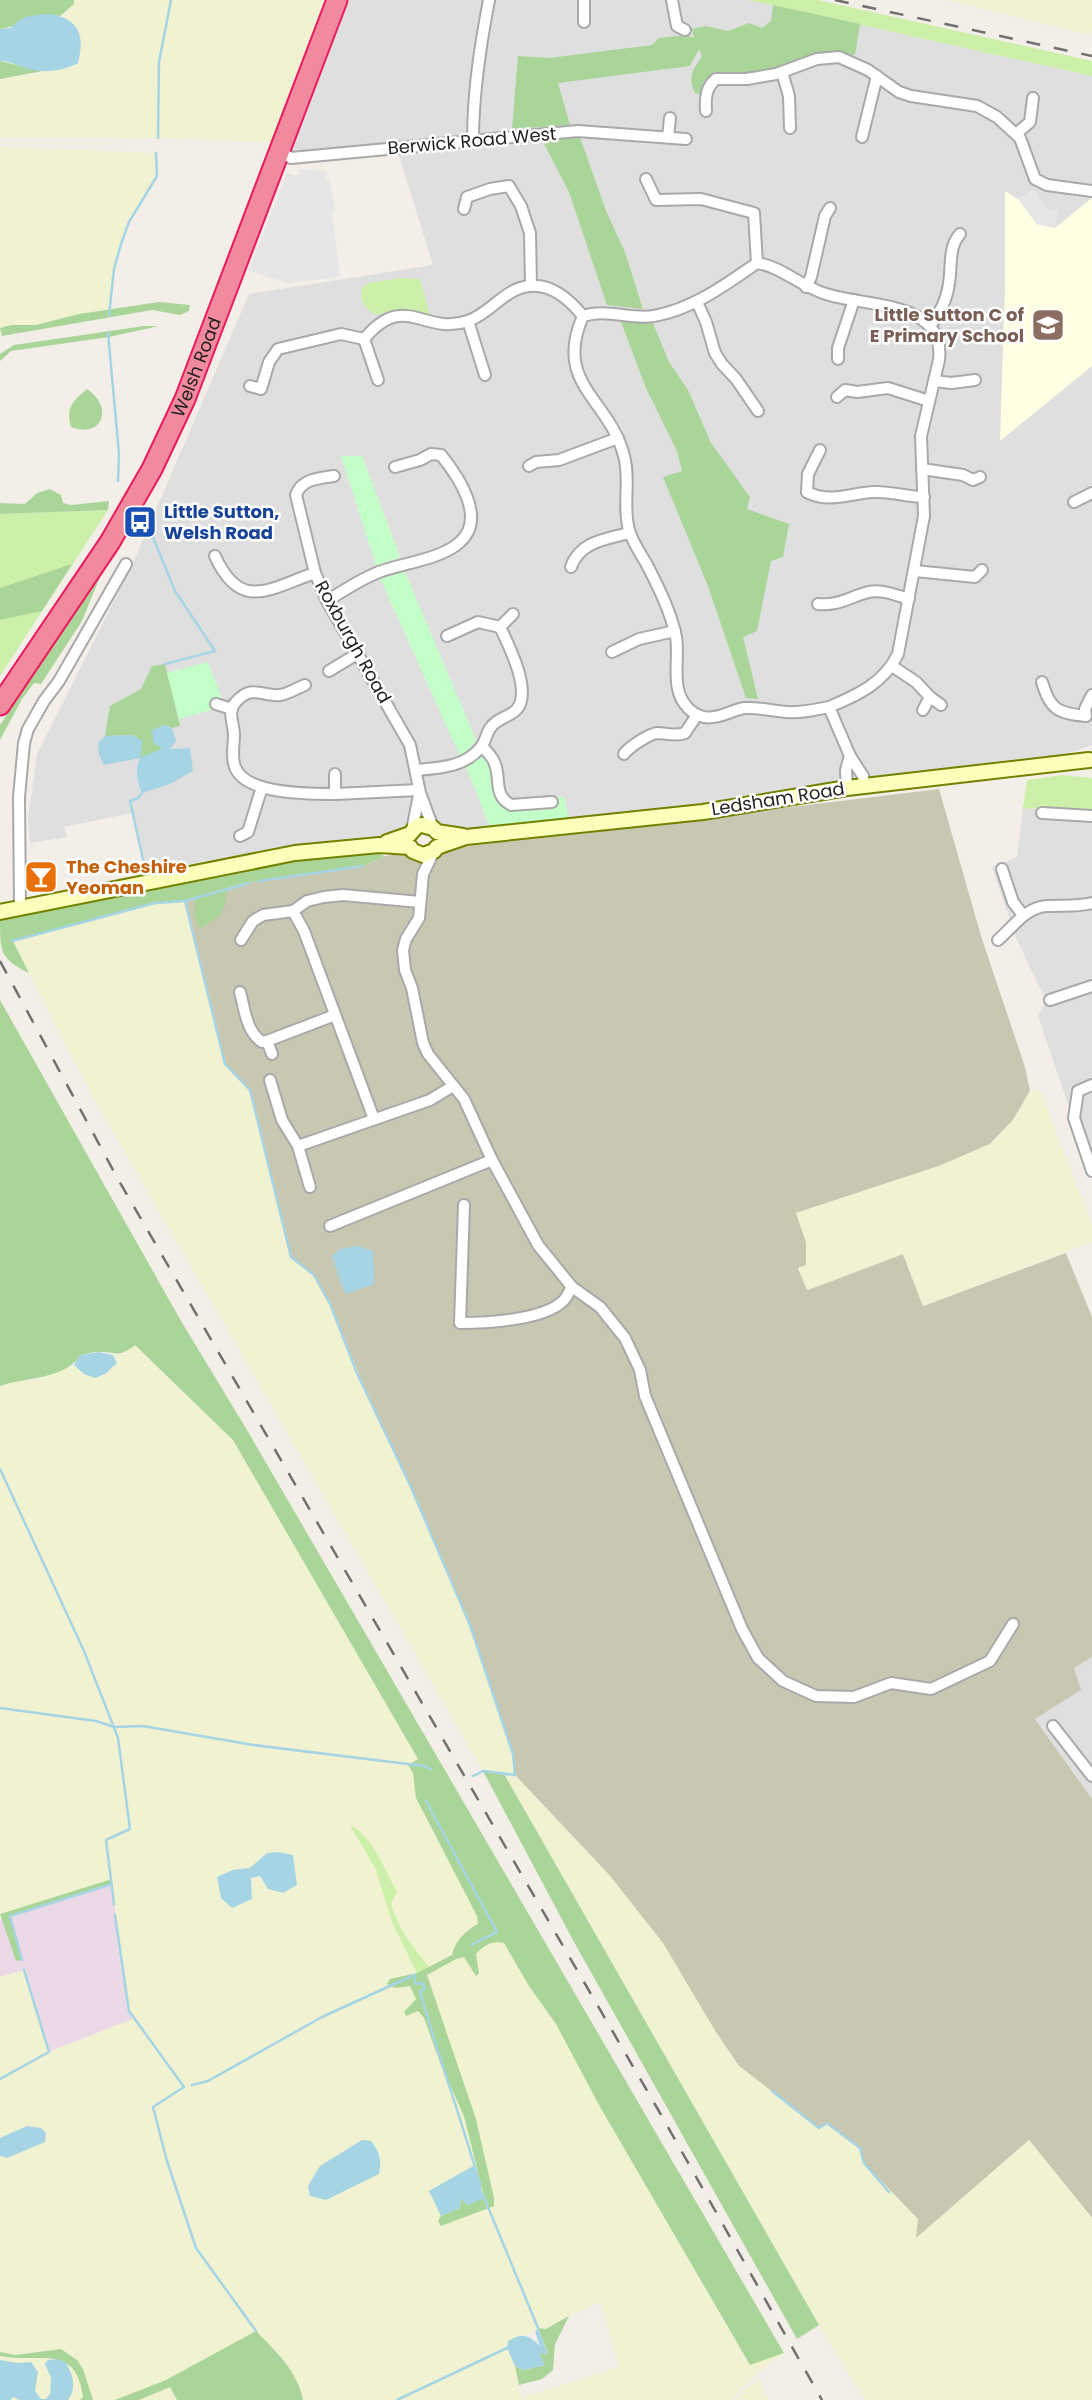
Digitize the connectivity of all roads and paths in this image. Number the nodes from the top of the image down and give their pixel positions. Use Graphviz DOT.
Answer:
graph roads {
  1 [pos="337,0"];
  2 [pos="489,0"];
  3 [pos="584,0"];
  4 [pos="672,0"];
  5 [pos="584,22"];
  6 [pos="685,30"];
  7 [pos="779,73"];
  8 [pos="877,76"];
  9 [pos="1033,98"];
  10 [pos="706,111"];
  11 [pos="670,118"];
  12 [pos="790,128"];
  13 [pos="1016,134"];
  14 [pos="668,137"];
  15 [pos="862,137"];
  16 [pos="686,139"];
  17 [pos="473,140"];
  18 [pos="278,150"];
  19 [pos="646,179"];
  20 [pos="457,189"];
  21 [pos="1092,191"];
  22 [pos="467,197"];
  23 [pos="464,209"];
  24 [pos="824,211"];
  25 [pos="953,237"];
  26 [pos="757,263"];
  27 [pos="531,286"];
  28 [pos="806,287"];
  29 [pos="854,300"];
  30 [pos="697,302"];
  31 [pos="583,316"];
  32 [pos="468,321"];
  33 [pos="931,325"];
  34 [pos="364,339"];
  35 [pos="835,353"];
  36 [pos="485,376"];
  37 [pos="378,380"];
  38 [pos="935,381"];
  39 [pos="969,385"];
  40 [pos="260,389"];
  41 [pos="841,390"];
  42 [pos="929,401"];
  43 [pos="758,412"];
  44 [pos="618,438"];
  45 [pos="820,450"];
  46 [pos="533,460"];
  47 [pos="395,467"];
  48 [pos="922,469"];
  49 [pos="334,476"];
  50 [pos="975,481"];
  51 [pos="286,484"];
  52 [pos="298,489"];
  53 [pos="807,492"];
  54 [pos="1092,493"];
  55 [pos="924,497"];
  56 [pos="798,501"];
  57 [pos="1074,502"];
  58 [pos="629,533"];
  59 [pos="571,559"];
  60 [pos="126,564"];
  61 [pos="215,565"];
  62 [pos="982,570"];
  63 [pos="915,571"];
  64 [pos="315,573"];
  65 [pos="909,599"];
  66 [pos="327,601"];
  67 [pos="823,609"];
  68 [pos="513,614"];
  69 [pos="499,627"];
  70 [pos="675,632"];
  71 [pos="446,638"];
  72 [pos="609,653"];
  73 [pos="357,654"];
  74 [pos="892,666"];
  75 [pos="329,671"];
  76 [pos="1042,682"];
  77 [pos="305,685"];
  78 [pos="1092,695"];
  79 [pos="929,697"];
  80 [pos="216,704"];
  81 [pos="0,705"];
  82 [pos="941,705"];
  83 [pos="829,707"];
  84 [pos="232,709"];
  85 [pos="923,710"];
  86 [pos="697,715"];
  87 [pos="1089,721"];
  88 [pos="482,746"];
  89 [pos="624,754"];
  90 [pos="849,756"];
  91 [pos="1091,759"];
  92 [pos="416,770"];
  93 [pos="335,774"];
  94 [pos="864,786"];
  95 [pos="262,787"];
  96 [pos="847,788"];
  97 [pos="420,792"];
  98 [pos="335,794"];
  99 [pos="552,802"];
  100 [pos="1042,813"];
  101 [pos="1092,816"];
  102 [pos="435,830"];
  103 [pos="247,836"];
  104 [pos="466,836"];
  105 [pos="411,840"];
  106 [pos="436,849"];
  107 [pos="1002,869"];
  108 [pos="423,874"];
  109 [pos="421,902"];
  110 [pos="1092,903"];
  111 [pos="20,908"];
  112 [pos="293,911"];
  113 [pos="0,912"];
  114 [pos="1023,915"];
  115 [pos="241,940"];
  116 [pos="998,940"];
  117 [pos="1088,987"];
  118 [pos="240,992"];
  119 [pos="1050,1000"];
  120 [pos="335,1015"];
  121 [pos="267,1041"];
  122 [pos="272,1055"];
  123 [pos="270,1080"];
  124 [pos="1092,1085"];
  125 [pos="453,1086"];
  126 [pos="374,1119"];
  127 [pos="298,1146"];
  128 [pos="492,1160"];
  129 [pos="1092,1171"];
  130 [pos="310,1187"];
  131 [pos="464,1205"];
  132 [pos="330,1226"];
  133 [pos="572,1287"];
  134 [pos="1013,1624"];
  135 [pos="1053,1726"];
  136 [pos="1092,1775"];
  1 -- 18 [label="highway, Welsh Road"];
  2 -- 17 [label="street"];
  3 -- 5 [label="street"];
  4 -- 6 [label="street"];
  7 -- 8 [label="street"];
  7 -- 10 [label="street"];
  7 -- 12 [label="street"];
  8 -- 13 [label="street"];
  8 -- 15 [label="street"];
  9 -- 13 [label="street"];
  11 -- 14 [label="street"];
  13 -- 21 [label="street"];
  14 -- 16 [label="street, Berwick Road West"];
  14 -- 17 [label="street, Berwick Road West"];
  17 -- 18 [label="street, Berwick Road West"];
  18 -- 81 [label="highway, Welsh Road"];
  19 -- 26 [label="street"];
  20 -- 22 [label="street"];
  22 -- 23 [label="street"];
  22 -- 27 [label="street"];
  24 -- 28 [label="street"];
  25 -- 33 [label="street"];
  26 -- 28 [label="street"];
  26 -- 30 [label="street"];
  27 -- 31 [label="street"];
  27 -- 32 [label="street"];
  28 -- 29 [label="street"];
  29 -- 33 [label="street"];
  29 -- 35 [label="street"];
  30 -- 31 [label="street"];
  30 -- 43 [label="street"];
  31 -- 44 [label="street"];
  32 -- 34 [label="street"];
  32 -- 36 [label="street"];
  33 -- 38 [label="street"];
  34 -- 37 [label="street"];
  34 -- 40 [label="street"];
  38 -- 39 [label="street"];
  38 -- 42 [label="street"];
  41 -- 42 [label="street"];
  42 -- 48 [label="street"];
  44 -- 46 [label="street"];
  44 -- 58 [label="street"];
  45 -- 53 [label="street"];
  47 -- 66 [label="street"];
  48 -- 50 [label="street"];
  48 -- 55 [label="street"];
  49 -- 52 [label="street"];
  51 -- 52 [label="street"];
  52 -- 64 [label="street, Roxburgh Road"];
  53 -- 55 [label="street"];
  53 -- 56 [label="street"];
  54 -- 57 [label="street"];
  55 -- 63 [label="street"];
  58 -- 59 [label="street"];
  58 -- 70 [label="street"];
  60 -- 111 [label="street"];
  61 -- 64 [label="street"];
  62 -- 63 [label="street"];
  63 -- 65 [label="street"];
  64 -- 66 [label="street, Roxburgh Road"];
  65 -- 67 [label="street"];
  65 -- 74 [label="street"];
  66 -- 73 [label="street, Roxburgh Road"];
  68 -- 69 [label="street"];
  69 -- 71 [label="street"];
  69 -- 88 [label="street"];
  70 -- 72 [label="street"];
  70 -- 86 [label="street"];
  73 -- 75 [label="street"];
  73 -- 92 [label="street, Roxburgh Road"];
  74 -- 79 [label="street"];
  74 -- 83 [label="street"];
  76 -- 87 [label="street"];
  77 -- 84 [label="street"];
  78 -- 87 [label="street"];
  79 -- 82 [label="street"];
  79 -- 85 [label="street"];
  80 -- 84 [label="street"];
  83 -- 86 [label="street"];
  83 -- 90 [label="street"];
  84 -- 95 [label="street"];
  86 -- 89 [label="street"];
  88 -- 92 [label="street"];
  88 -- 99 [label="street"];
  90 -- 94 [label="street"];
  90 -- 96 [label="street"];
  91 -- 94 [label="main road, Ledsham Road"];
  92 -- 97 [label="street, Roxburgh Road"];
  93 -- 98 [label="street"];
  94 -- 96 [label="main road, Ledsham Road"];
  95 -- 98 [label="street"];
  95 -- 103 [label="street"];
  96 -- 104 [label="main road, Ledsham Road"];
  97 -- 98 [label="street"];
  97 -- 102 [label="street, Roxburgh Road"];
  97 -- 105 [label="street, Roxburgh Road"];
  100 -- 101 [label="street"];
  102 -- 104 [label="main road, Ledsham Road"];
  102 -- 105 [label="main road, Ledsham Road"];
  102 -- 106 [label="main road"];
  104 -- 106 [label="main road, Ledsham Road"];
  105 -- 106 [label="main road, Ledsham Road"];
  105 -- 108 [label="street"];
  105 -- 111 [label="main road, Ledsham Road"];
  106 -- 108 [label="street"];
  107 -- 114 [label="street"];
  108 -- 109 [label="street"];
  109 -- 112 [label="street"];
  109 -- 125 [label="street"];
  110 -- 114 [label="street"];
  111 -- 113 [label="main road, Ledsham Road"];
  112 -- 115 [label="street"];
  112 -- 120 [label="street"];
  114 -- 116 [label="street"];
  117 -- 119 [label="street"];
  118 -- 121 [label="street"];
  120 -- 121 [label="street"];
  120 -- 126 [label="street"];
  121 -- 122 [label="street"];
  123 -- 127 [label="street"];
  124 -- 129 [label="street"];
  125 -- 126 [label="street"];
  125 -- 128 [label="street"];
  126 -- 127 [label="street"];
  127 -- 130 [label="street"];
  128 -- 132 [label="street"];
  128 -- 133 [label="street"];
  131 -- 133 [label="street"];
  133 -- 134 [label="street"];
  135 -- 136 [label="street"];
}
